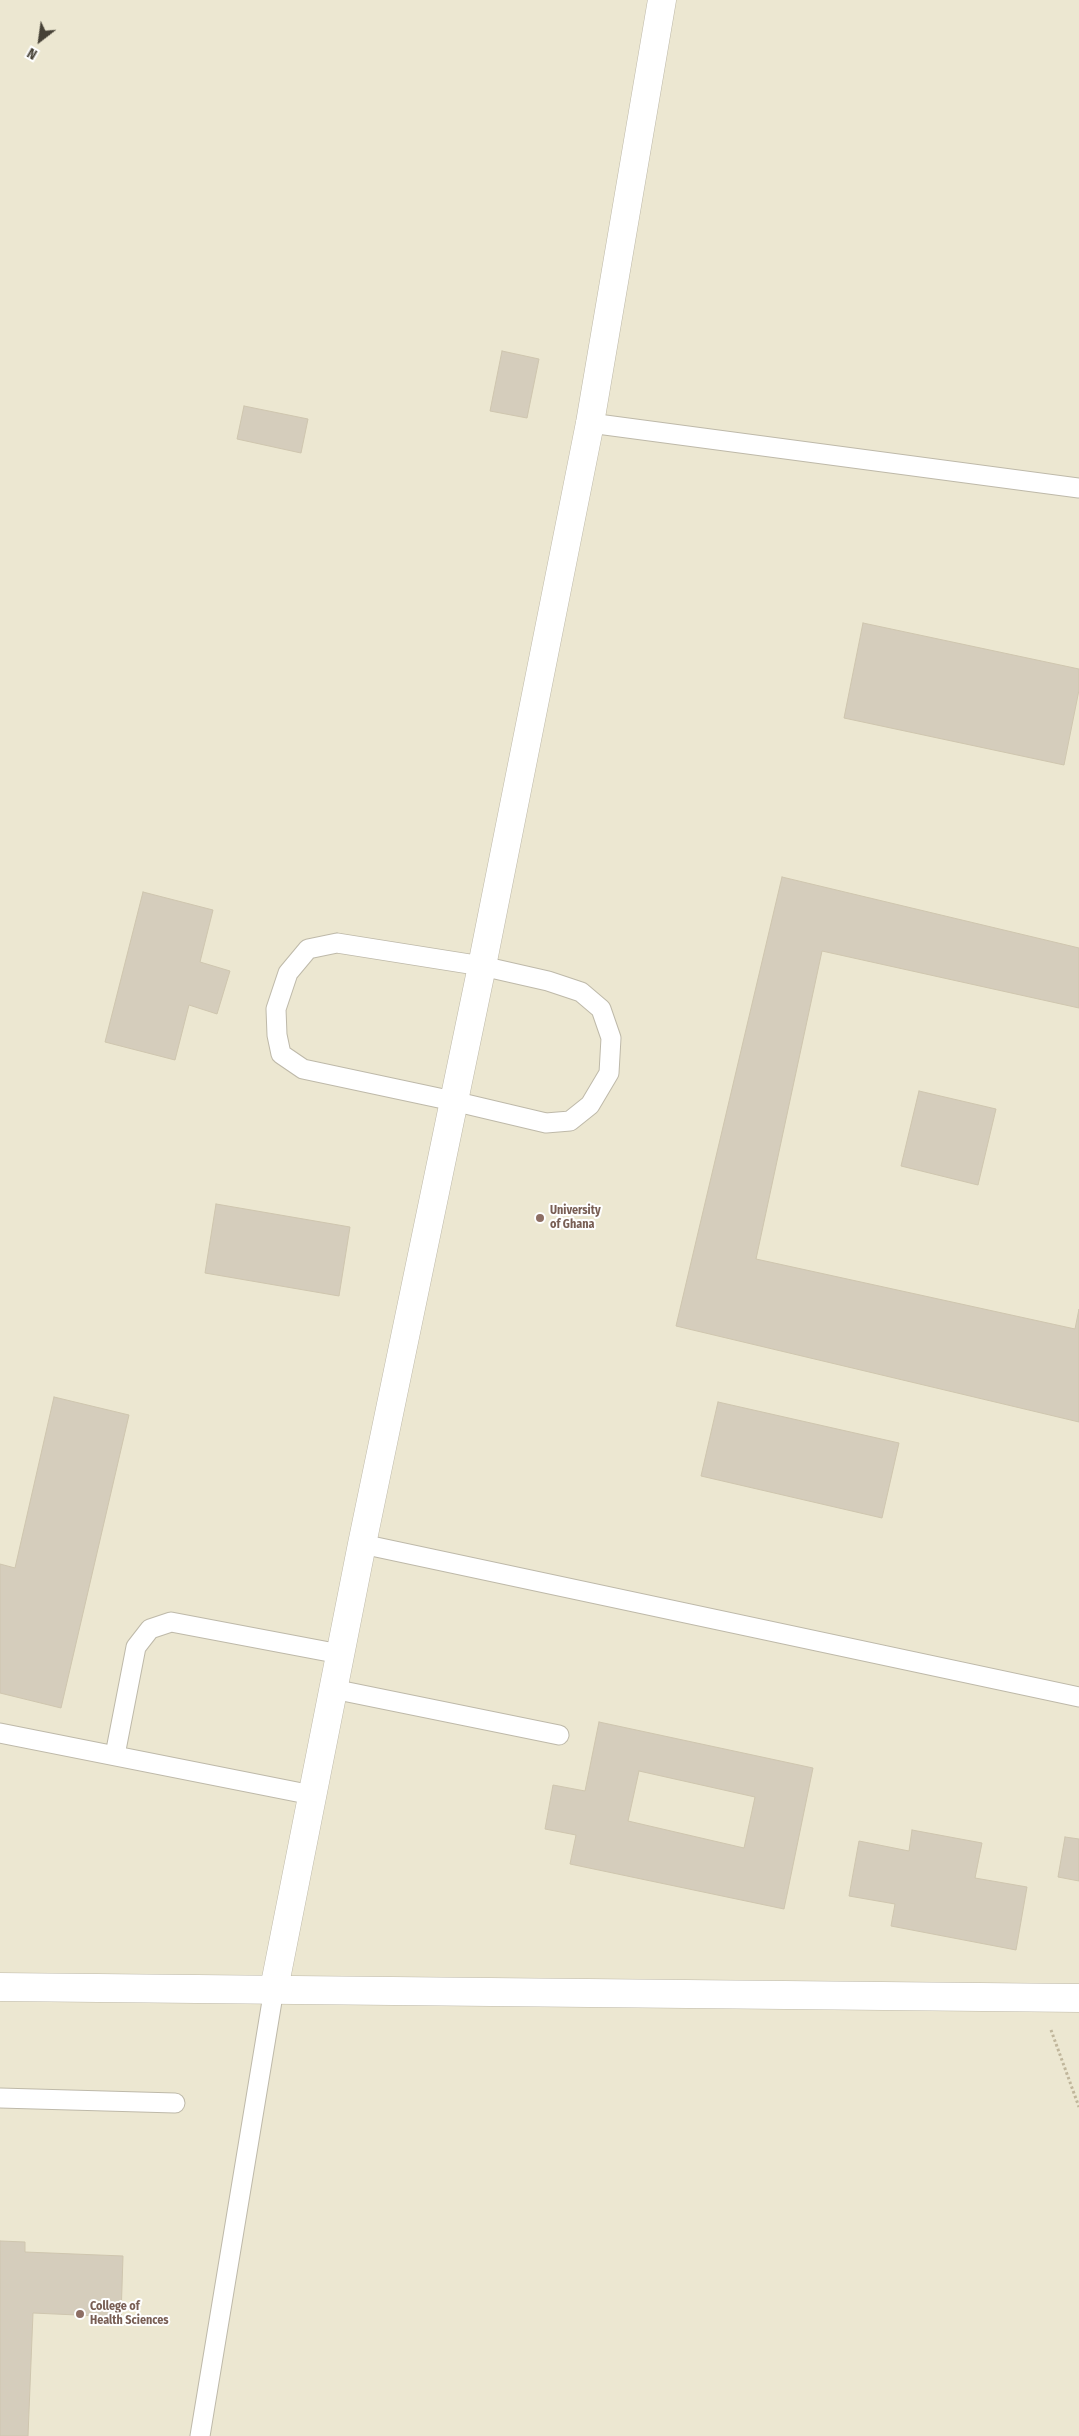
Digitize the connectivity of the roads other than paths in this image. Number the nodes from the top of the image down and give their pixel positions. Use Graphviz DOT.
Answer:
graph roads {
  1 [pos="662,0"];
  2 [pos="590,423"];
  3 [pos="1079,488"];
  4 [pos="482,966"];
  5 [pos="453,1101"];
  6 [pos="362,1544"];
  7 [pos="340,1654"];
  8 [pos="333,1689"];
  9 [pos="1079,1697"];
  10 [pos="0,1733"];
  11 [pos="558,1735"];
  12 [pos="115,1756"];
  13 [pos="312,1795"];
  14 [pos="0,1987"];
  15 [pos="274,1989"];
  16 [pos="1079,1998"];
  17 [pos="0,2098"];
  18 [pos="175,2103"];
  19 [pos="200,2436"];
  1 -- 2 [label="street"];
  2 -- 3 [label="lane"];
  2 -- 4 [label="street"];
  4 -- 5 [label="street"];
  4 -- 5 [label="lane"];
  4 -- 5 [label="lane"];
  5 -- 6 [label="street"];
  6 -- 7 [label="street"];
  6 -- 9 [label="lane"];
  7 -- 8 [label="street"];
  7 -- 12 [label="lane"];
  8 -- 11 [label="lane"];
  8 -- 13 [label="street"];
  10 -- 12 [label="lane"];
  12 -- 13 [label="lane"];
  13 -- 15 [label="street"];
  14 -- 15 [label="street"];
  15 -- 16 [label="street"];
  15 -- 19 [label="lane"];
  17 -- 18 [label="lane"];
}
